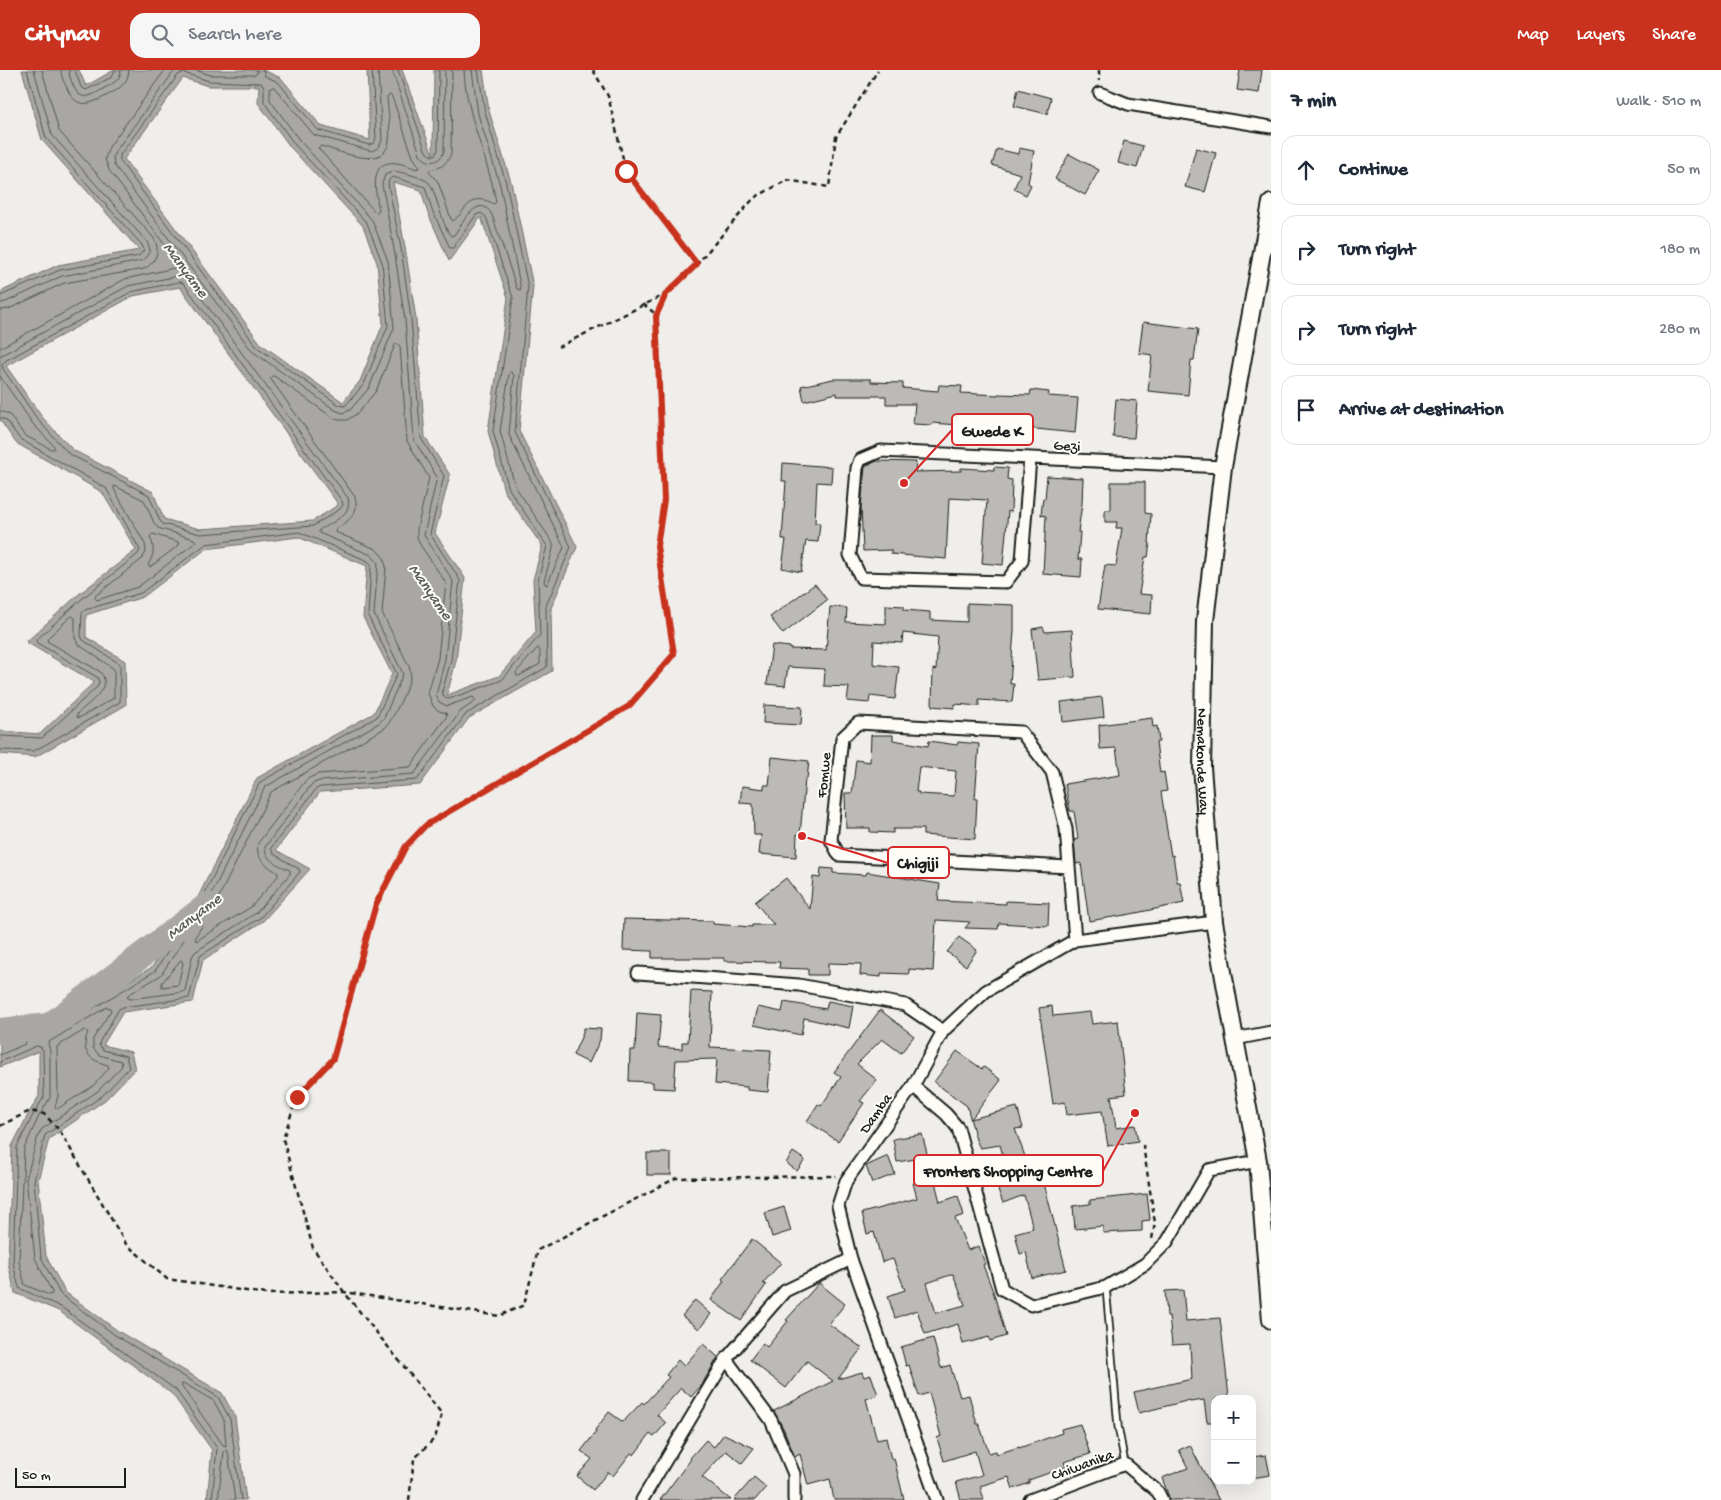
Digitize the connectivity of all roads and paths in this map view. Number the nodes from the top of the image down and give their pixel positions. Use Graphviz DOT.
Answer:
graph roads {
  1 [pos="593,70"];
  2 [pos="878,70"];
  3 [pos="1100,94"];
  4 [pos="1271,127"];
  5 [pos="1271,203"];
  6 [pos="697,264"];
  7 [pos="666,294"];
  8 [pos="643,304"];
  9 [pos="656,316"];
  10 [pos="558,347"];
  11 [pos="1030,458"];
  12 [pos="1223,468"];
  13 [pos="1069,867"];
  14 [pos="1214,922"];
  15 [pos="1075,940"];
  16 [pos="638,973"];
  17 [pos="943,1031"];
  18 [pos="1271,1032"];
  19 [pos="1235,1040"];
  20 [pos="913,1086"];
  21 [pos="0,1126"];
  22 [pos="1143,1145"];
  23 [pos="1258,1161"];
  24 [pos="846,1181"];
  25 [pos="1151,1240"];
  26 [pos="851,1259"];
  27 [pos="1106,1288"];
  28 [pos="344,1292"];
  29 [pos="1271,1320"];
  30 [pos="726,1359"];
  31 [pos="1125,1464"];
  32 [pos="409,1500"];
  33 [pos="642,1500"];
  34 [pos="794,1500"];
  35 [pos="938,1500"];
  36 [pos="1030,1500"];
  37 [pos="1162,1500"];
  1 -- 6 [label="path"];
  2 -- 6 [label="path"];
  3 -- 4 [label="street"];
  5 -- 12 [label="street, Nemakonde Way"];
  6 -- 7 [label="path"];
  7 -- 8 [label="path"];
  7 -- 9 [label="path"];
  8 -- 9 [label="path"];
  8 -- 10 [label="path"];
  9 -- 28 [label="path"];
  11 -- 11 [label="street, Gezi"];
  11 -- 12 [label="street, Gezi"];
  12 -- 14 [label="street, Nemakonde Way"];
  13 -- 13 [label="street, Fomwe"];
  13 -- 15 [label="street, Fomwe"];
  14 -- 15 [label="street, Damba"];
  14 -- 19 [label="street, Nemakonde Way"];
  15 -- 17 [label="street, Damba"];
  16 -- 17 [label="street"];
  17 -- 20 [label="street, Damba"];
  18 -- 19 [label="street"];
  19 -- 23 [label="street, Nemakonde Way"];
  20 -- 24 [label="street, Damba"];
  20 -- 27 [label="street"];
  21 -- 28 [label="path"];
  22 -- 25 [label="path"];
  23 -- 27 [label="street"];
  23 -- 29 [label="street, Nemakonde Way"];
  24 -- 26 [label="street, Damba"];
  24 -- 28 [label="path"];
  26 -- 30 [label="street"];
  26 -- 35 [label="street, Damba"];
  27 -- 31 [label="lane"];
  28 -- 32 [label="path"];
  30 -- 33 [label="street"];
  30 -- 34 [label="street"];
  31 -- 36 [label="street, Chiwanika"];
  31 -- 37 [label="street, Chiwanika"];
}
